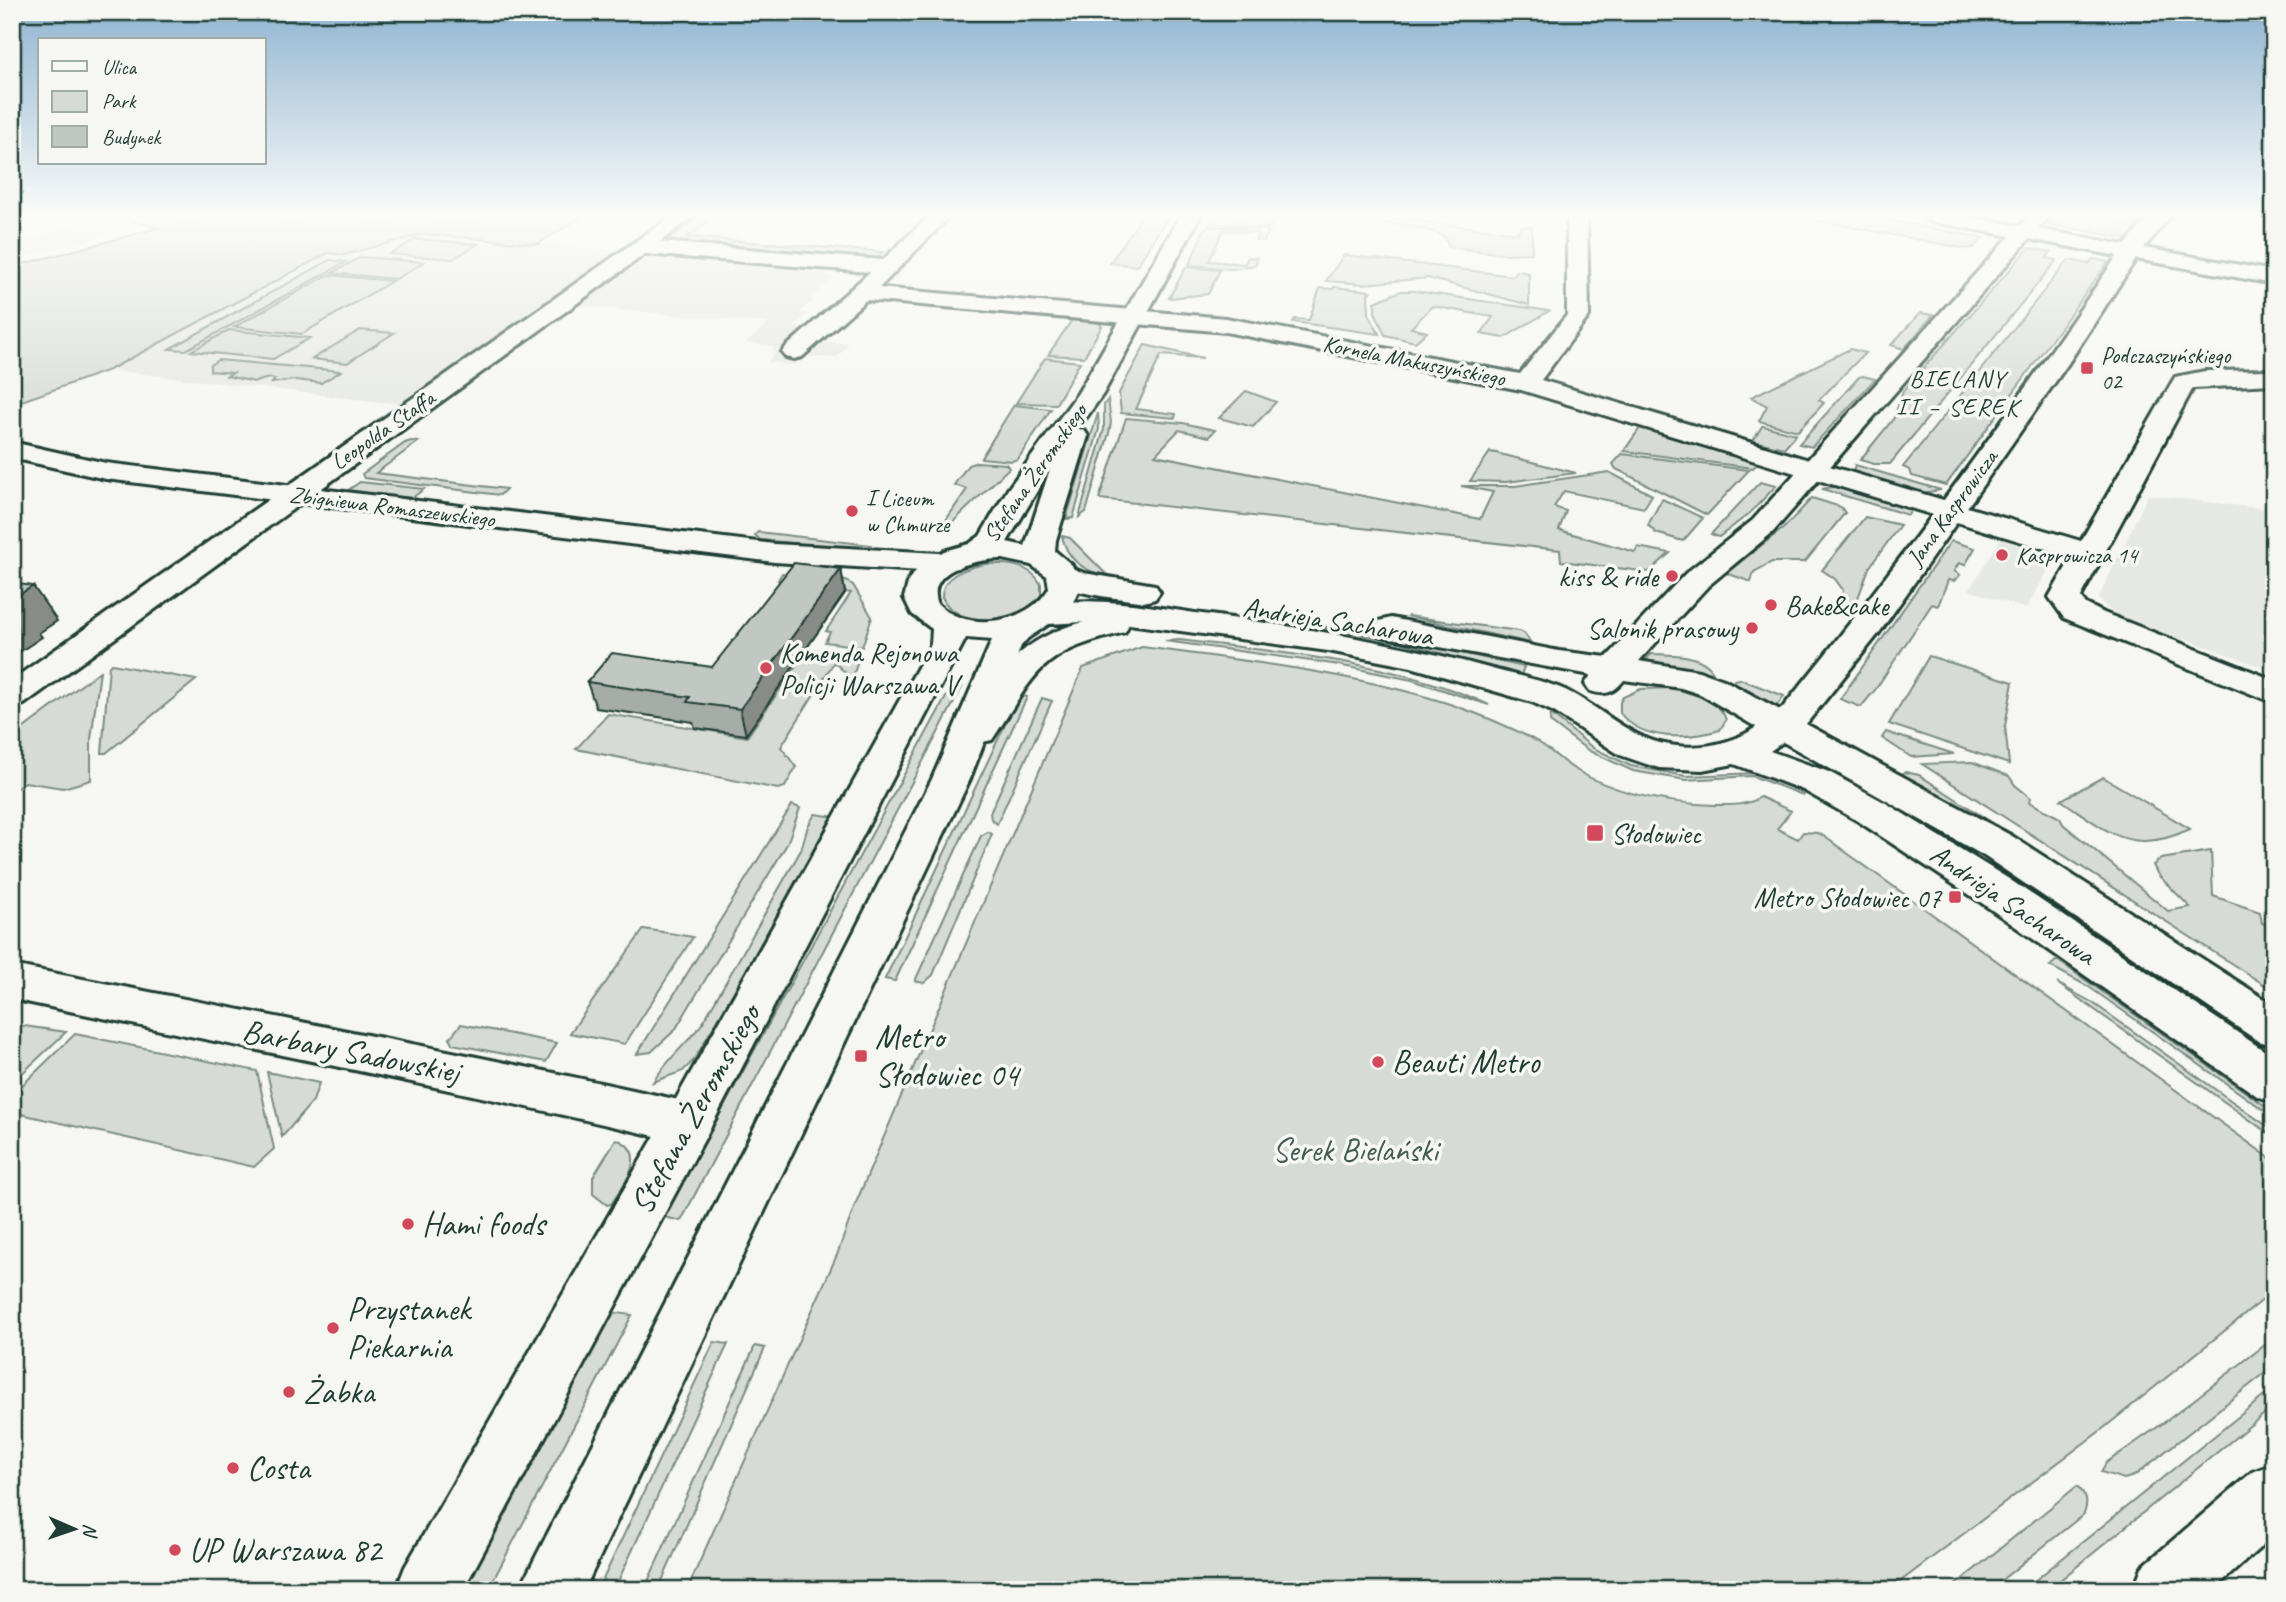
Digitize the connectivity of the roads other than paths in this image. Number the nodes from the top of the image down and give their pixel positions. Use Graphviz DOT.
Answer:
graph roads {
  1 [pos="580,290"];
  2 [pos="864,290"];
  3 [pos="1148,290"];
  4 [pos="1578,290"];
  5 [pos="1973,290"];
  6 [pos="2105,290"];
  7 [pos="861,293"];
  8 [pos="1133,317"];
  9 [pos="794,352"];
  10 [pos="2274,377"];
  11 [pos="1526,383"];
  12 [pos="1090,394"];
  13 [pos="12,450"];
  14 [pos="1813,470"];
  15 [pos="291,495"];
  16 [pos="1950,510"];
  17 [pos="979,551"];
  18 [pos="2090,552"];
  19 [pos="774,553"];
  20 [pos="947,561"];
  21 [pos="1053,566"];
  22 [pos="919,590"];
  23 [pos="1039,619"];
  24 [pos="947,624"];
  25 [pos="1227,626"];
  26 [pos="1615,669"];
  27 [pos="2274,692"];
  28 [pos="12,696"];
  29 [pos="1593,722"];
  30 [pos="1783,726"];
  31 [pos="1737,752"];
  32 [pos="951,779"];
  33 [pos="12,982"];
  34 [pos="2274,1028"];
  35 [pos="2274,1082"];
  36 [pos="688,1123"];
  37 [pos="2274,1494"];
  38 [pos="428,1590"];
  39 [pos="551,1590"];
  40 [pos="2165,1590"];
  1 -- 15 [label="street, Leopolda Staffa"];
  2 -- 7 [label="street"];
  3 -- 8 [label="street, Stefana Żeromskiego"];
  4 -- 11 [label="street"];
  5 -- 14 [label="street"];
  6 -- 16 [label="street, Jana Kasprowicza"];
  7 -- 8 [label="street, Kornela Makuszyńskiego"];
  7 -- 9 [label="street"];
  8 -- 11 [label="street, Kornela Makuszyńskiego"];
  8 -- 12 [label="street, Stefana Żeromskiego"];
  10 -- 18 [label="street"];
  11 -- 14 [label="street, Kornela Makuszyńskiego"];
  12 -- 17 [label="street, Stefana Żeromskiego"];
  12 -- 21 [label="street, Stefana Żeromskiego"];
  13 -- 15 [label="street, Zbigniewa Romaszewskiego"];
  14 -- 16 [label="street, Kornela Makuszyńskiego"];
  14 -- 26 [label="street"];
  15 -- 19 [label="street, Zbigniewa Romaszewskiego"];
  15 -- 28 [label="street, Leopolda Staffa"];
  16 -- 18 [label="street, Kornela Makuszyńskiego"];
  16 -- 30 [label="street, Jana Kasprowicza"];
  17 -- 20 [label="street"];
  17 -- 21 [label="street, Andrieja Sacharowa"];
  18 -- 27 [label="street"];
  19 -- 20 [label="street, Zbigniewa Romaszewskiego"];
  19 -- 22 [label="street, Zbigniewa Romaszewskiego"];
  20 -- 22 [label="street"];
  21 -- 23 [label="street, Stefana Żeromskiego"];
  21 -- 26 [label="street, Andrieja Sacharowa"];
  22 -- 24 [label="street"];
  23 -- 24 [label="street, Andrieja Sacharowa"];
  23 -- 25 [label="street, Andrieja Sacharowa"];
  23 -- 32 [label="street"];
  24 -- 36 [label="street, Stefana Żeromskiego"];
  25 -- 29 [label="street, Andrieja Sacharowa"];
  25 -- 32 [label="street"];
  26 -- 29 [label="street"];
  26 -- 30 [label="street, Andrieja Sacharowa"];
  29 -- 31 [label="street, Andrieja Sacharowa"];
  30 -- 31 [label="street, Jana Kasprowicza"];
  30 -- 34 [label="street, Andrieja Sacharowa"];
  31 -- 35 [label="street, Andrieja Sacharowa"];
  32 -- 39 [label="street"];
  33 -- 36 [label="street, Barbary Sadowskiej"];
  36 -- 38 [label="street, Stefana Żeromskiego"];
  37 -- 40 [label="street"];
}
